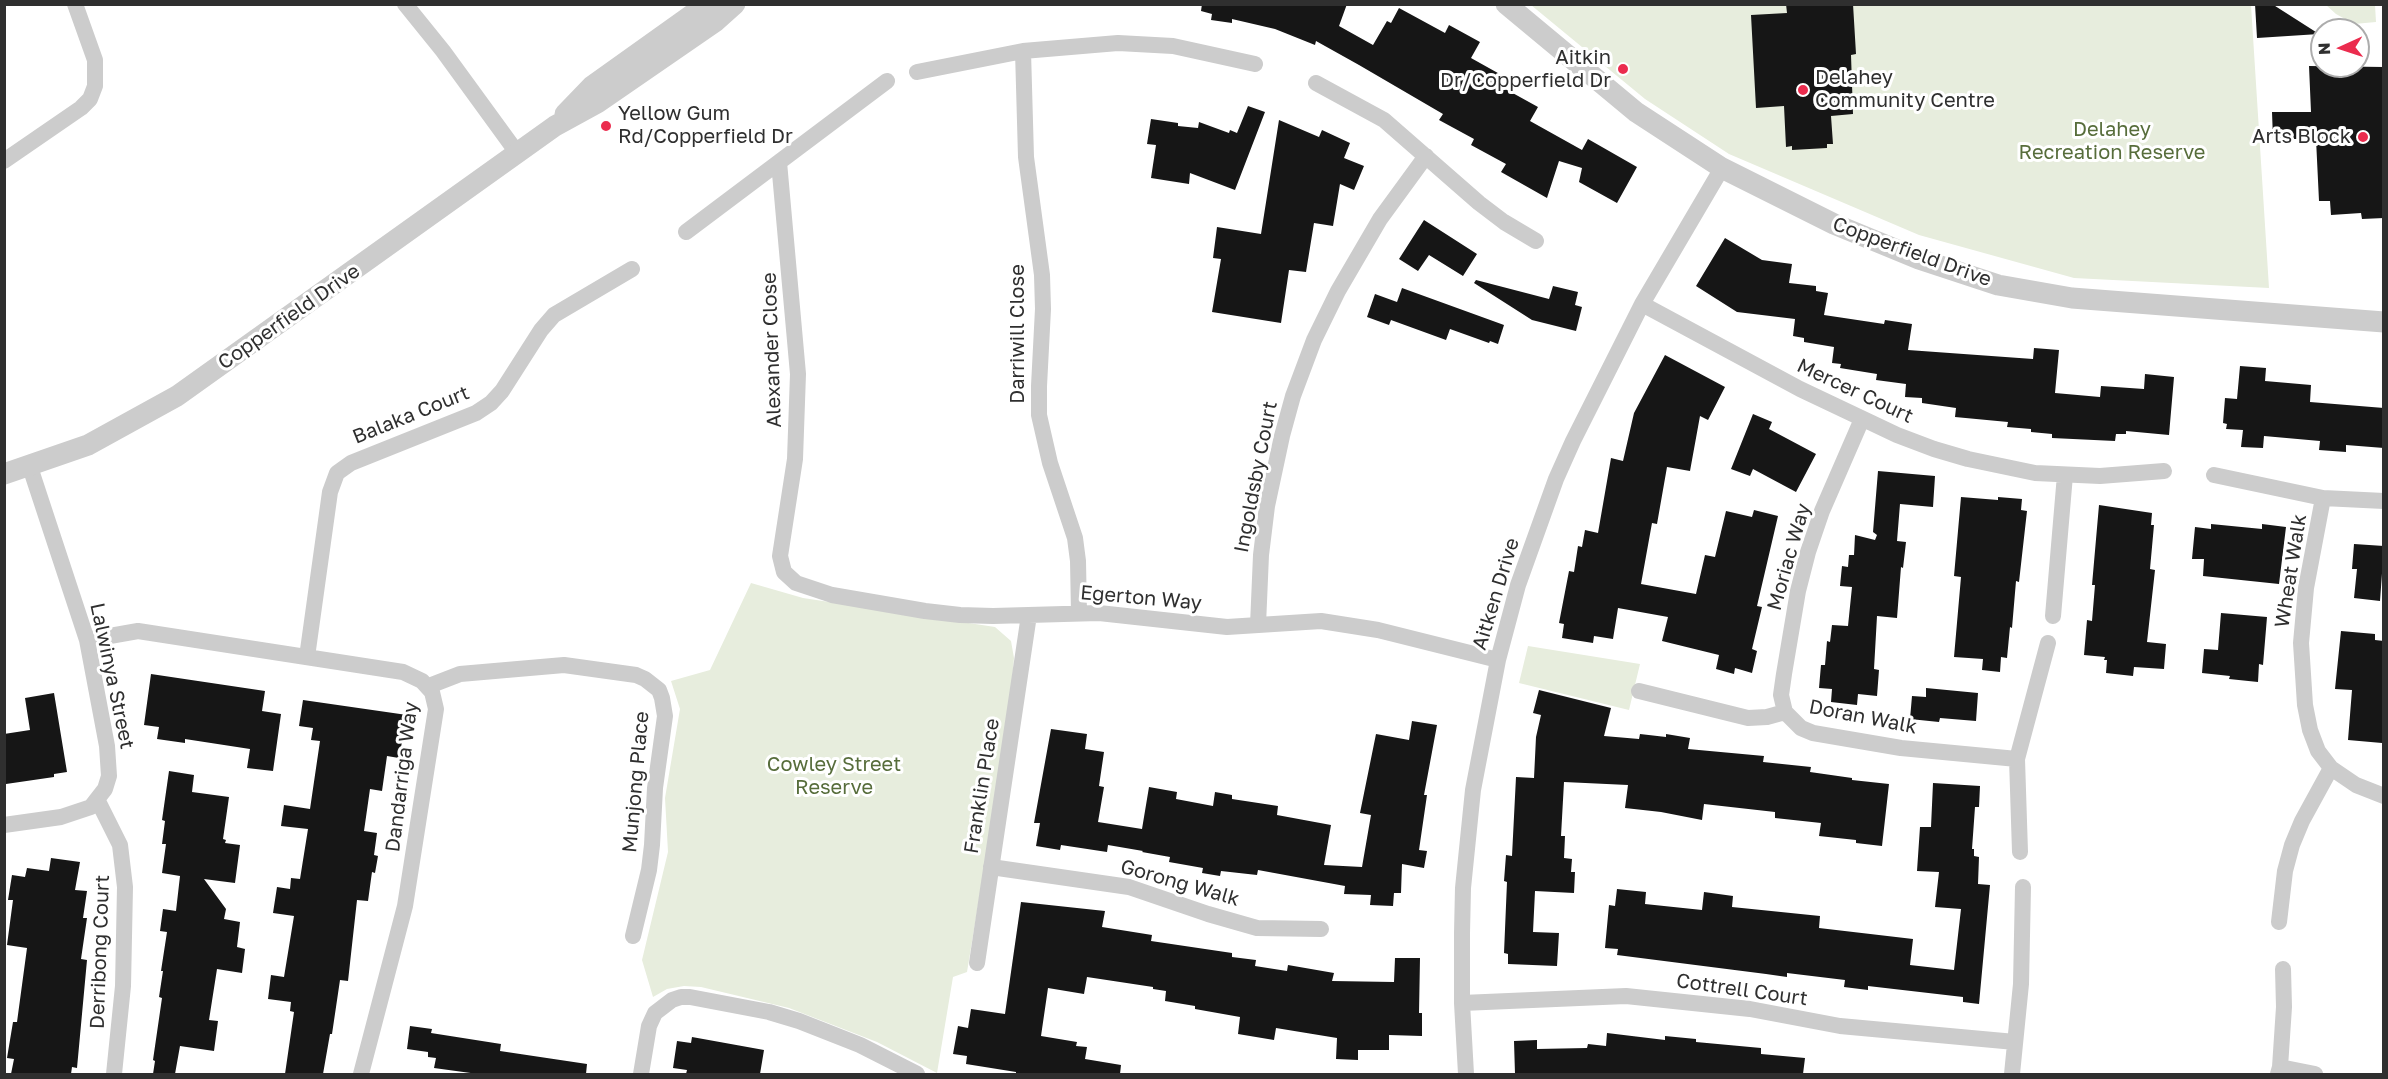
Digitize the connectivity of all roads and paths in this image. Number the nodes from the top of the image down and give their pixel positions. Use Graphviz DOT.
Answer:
graph roads {
  1 [pos="75,4"];
  2 [pos="405,4"];
  3 [pos="707,4"];
  4 [pos="735,4"];
  5 [pos="1506,4"];
  6 [pos="1023,51"];
  7 [pos="1256,64"];
  8 [pos="917,72"];
  9 [pos="887,81"];
  10 [pos="1316,83"];
  11 [pos="555,126"];
  12 [pos="518,154"];
  13 [pos="1426,156"];
  14 [pos="4,161"];
  15 [pos="780,162"];
  16 [pos="1722,168"];
  17 [pos="686,232"];
  18 [pos="1536,241"];
  19 [pos="632,269"];
  20 [pos="1642,304"];
  21 [pos="2384,322"];
  22 [pos="1862,419"];
  23 [pos="30,467"];
  24 [pos="2164,471"];
  25 [pos="4,474"];
  26 [pos="2065,475"];
  27 [pos="2214,475"];
  28 [pos="2324,498"];
  29 [pos="2384,501"];
  30 [pos="784,572"];
  31 [pos="1078,612"];
  32 [pos="1029,615"];
  33 [pos="2053,616"];
  34 [pos="1258,625"];
  35 [pos="87,640"];
  36 [pos="2048,643"];
  37 [pos="307,657"];
  38 [pos="1497,660"];
  39 [pos="429,686"];
  40 [pos="1640,691"];
  41 [pos="1785,712"];
  42 [pos="2017,759"];
  43 [pos="2331,768"];
  44 [pos="2384,796"];
  45 [pos="98,801"];
  46 [pos="4,825"];
  47 [pos="2020,852"];
  48 [pos="991,867"];
  49 [pos="2023,887"];
  50 [pos="2279,922"];
  51 [pos="1321,929"];
  52 [pos="633,936"];
  53 [pos="977,963"];
  54 [pos="2283,969"];
  55 [pos="1462,1003"];
  56 [pos="2015,1042"];
  57 [pos="2279,1071"];
  58 [pos="114,1074"];
  59 [pos="361,1074"];
  60 [pos="640,1074"];
  61 [pos="917,1074"];
  62 [pos="1466,1074"];
  63 [pos="2012,1074"];
  64 [pos="2315,1074"];
  1 -- 14 [label="street"];
  2 -- 12 [label="street"];
  3 -- 11 [label="street, Copperfield Drive"];
  4 -- 11 [label="street, Copperfield Drive"];
  5 -- 16 [label="street, Copperfield Drive"];
  6 -- 7 [label="street"];
  6 -- 8 [label="street"];
  6 -- 31 [label="street, Darriwill Close"];
  9 -- 15 [label="street"];
  10 -- 13 [label="street"];
  11 -- 12 [label="street, Copperfield Drive"];
  12 -- 23 [label="street, Copperfield Drive"];
  13 -- 18 [label="street"];
  13 -- 34 [label="street, Ingoldsby Court"];
  15 -- 17 [label="street"];
  15 -- 30 [label="street, Alexander Close"];
  16 -- 20 [label="street, Aitken Drive"];
  16 -- 21 [label="street, Copperfield Drive"];
  19 -- 37 [label="street, Balaka Court"];
  20 -- 22 [label="street, Mercer Court"];
  20 -- 38 [label="street, Aitken Drive"];
  22 -- 26 [label="street, Mercer Court"];
  22 -- 41 [label="street, Moriac Way"];
  23 -- 25 [label="street, Copperfield Drive"];
  23 -- 35 [label="street, Lalwinya Street"];
  24 -- 26 [label="street, Mercer Court"];
  26 -- 33 [label="street"];
  27 -- 28 [label="street, Wheat Walk"];
  28 -- 29 [label="street, Wheat Walk"];
  28 -- 43 [label="street, Wheat Walk"];
  30 -- 32 [label="street, Egerton Way"];
  31 -- 32 [label="street, Egerton Way"];
  31 -- 34 [label="street, Egerton Way"];
  32 -- 48 [label="street, Franklin Place"];
  34 -- 38 [label="street, Egerton Way"];
  35 -- 37 [label="street, Dandarriga Way"];
  35 -- 45 [label="street, Lalwinya Street"];
  36 -- 42 [label="street"];
  37 -- 39 [label="street, Dandarriga Way"];
  38 -- 55 [label="street, Aitken Drive"];
  39 -- 52 [label="street, Munjong Place"];
  39 -- 59 [label="street, Dandarriga Way"];
  40 -- 41 [label="street, Doran Walk"];
  41 -- 42 [label="street, Doran Walk"];
  42 -- 47 [label="street"];
  43 -- 44 [label="street"];
  43 -- 50 [label="street"];
  45 -- 46 [label="street"];
  45 -- 58 [label="street, Derribong Court"];
  48 -- 51 [label="street, Gorong Walk"];
  48 -- 53 [label="street, Franklin Place"];
  49 -- 56 [label="street"];
  54 -- 57 [label="street"];
  55 -- 56 [label="street, Cottrell Court"];
  55 -- 62 [label="street, Aitken Drive"];
  56 -- 63 [label="street"];
  57 -- 64 [label="street"];
  60 -- 61 [label="street"];
}
